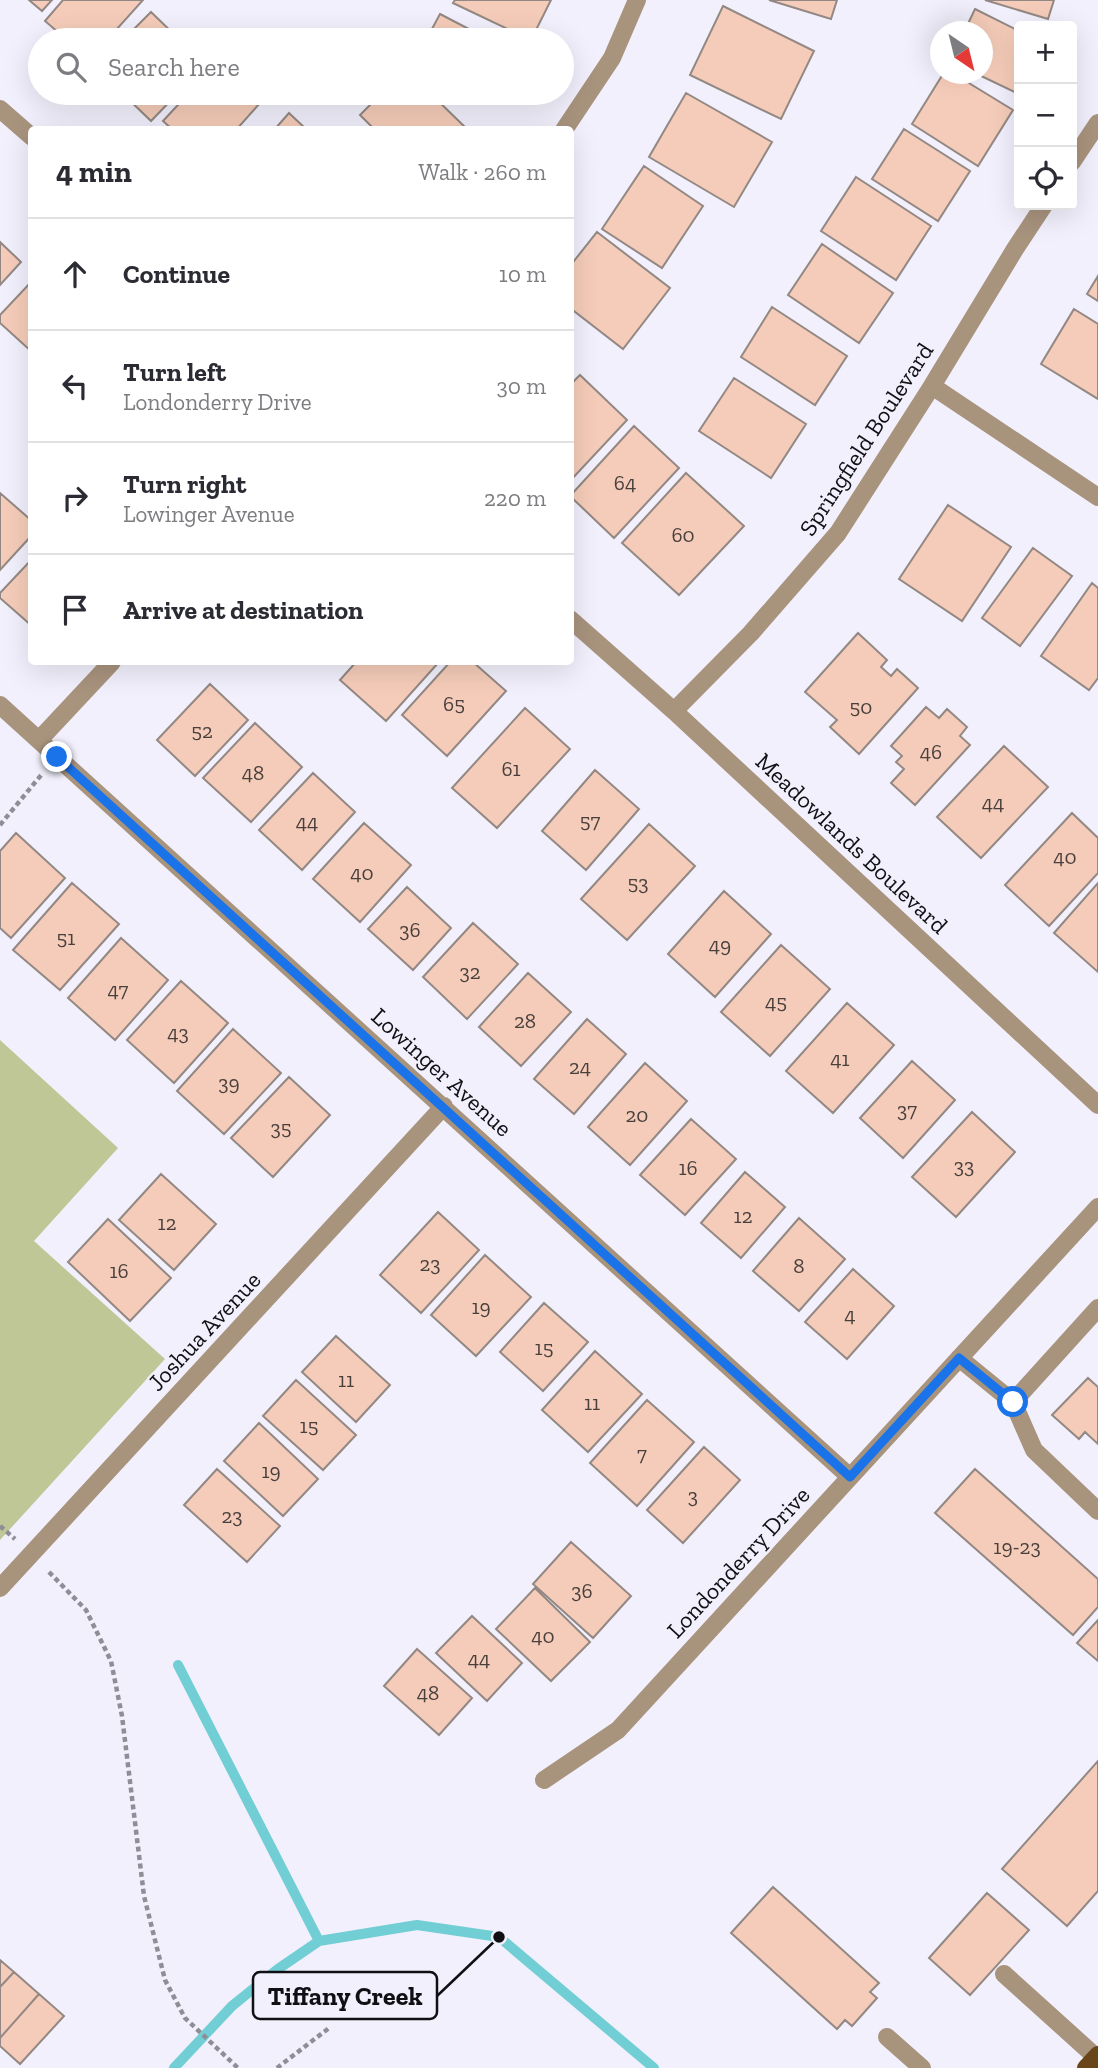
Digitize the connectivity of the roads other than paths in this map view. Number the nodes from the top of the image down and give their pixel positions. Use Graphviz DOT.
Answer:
graph roads {
  1 [pos="637,0"];
  2 [pos="0,109"];
  3 [pos="1098,123"];
  4 [pos="567,126"];
  5 [pos="28,134"];
  6 [pos="1077,154"];
  7 [pos="1041,210"];
  8 [pos="932,386"];
  9 [pos="1098,497"];
  10 [pos="574,622"];
  11 [pos="109,665"];
  12 [pos="0,705"];
  13 [pos="674,710"];
  14 [pos="39,740"];
  15 [pos="1098,1105"];
  16 [pos="444,1107"];
  17 [pos="1098,1207"];
  18 [pos="1098,1308"];
  19 [pos="959,1358"];
  20 [pos="1013,1402"];
  21 [pos="850,1477"];
  22 [pos="1098,1511"];
  23 [pos="0,1588"];
  24 [pos="544,1780"];
  25 [pos="1004,1974"];
  26 [pos="887,2037"];
  27 [pos="1093,2060"];
  28 [pos="922,2068"];
  1 -- 4 [label="street"];
  2 -- 5 [label="street"];
  3 -- 6 [label="street"];
  7 -- 8 [label="street, Springfield Boulevard"];
  8 -- 9 [label="street"];
  8 -- 13 [label="street, Springfield Boulevard"];
  10 -- 13 [label="street, Meadowlands Boulevard"];
  11 -- 14 [label="street"];
  12 -- 14 [label="street, Lowinger Avenue"];
  13 -- 15 [label="street, Meadowlands Boulevard"];
  14 -- 16 [label="street, Lowinger Avenue"];
  16 -- 21 [label="street, Lowinger Avenue"];
  16 -- 23 [label="street, Joshua Avenue"];
  17 -- 19 [label="street, Londonderry Drive"];
  18 -- 20 [label="street"];
  19 -- 20 [label="street"];
  19 -- 21 [label="street, Londonderry Drive"];
  20 -- 22 [label="street"];
  21 -- 24 [label="street, Londonderry Drive"];
  25 -- 27 [label="street"];
  26 -- 28 [label="street"];
}
